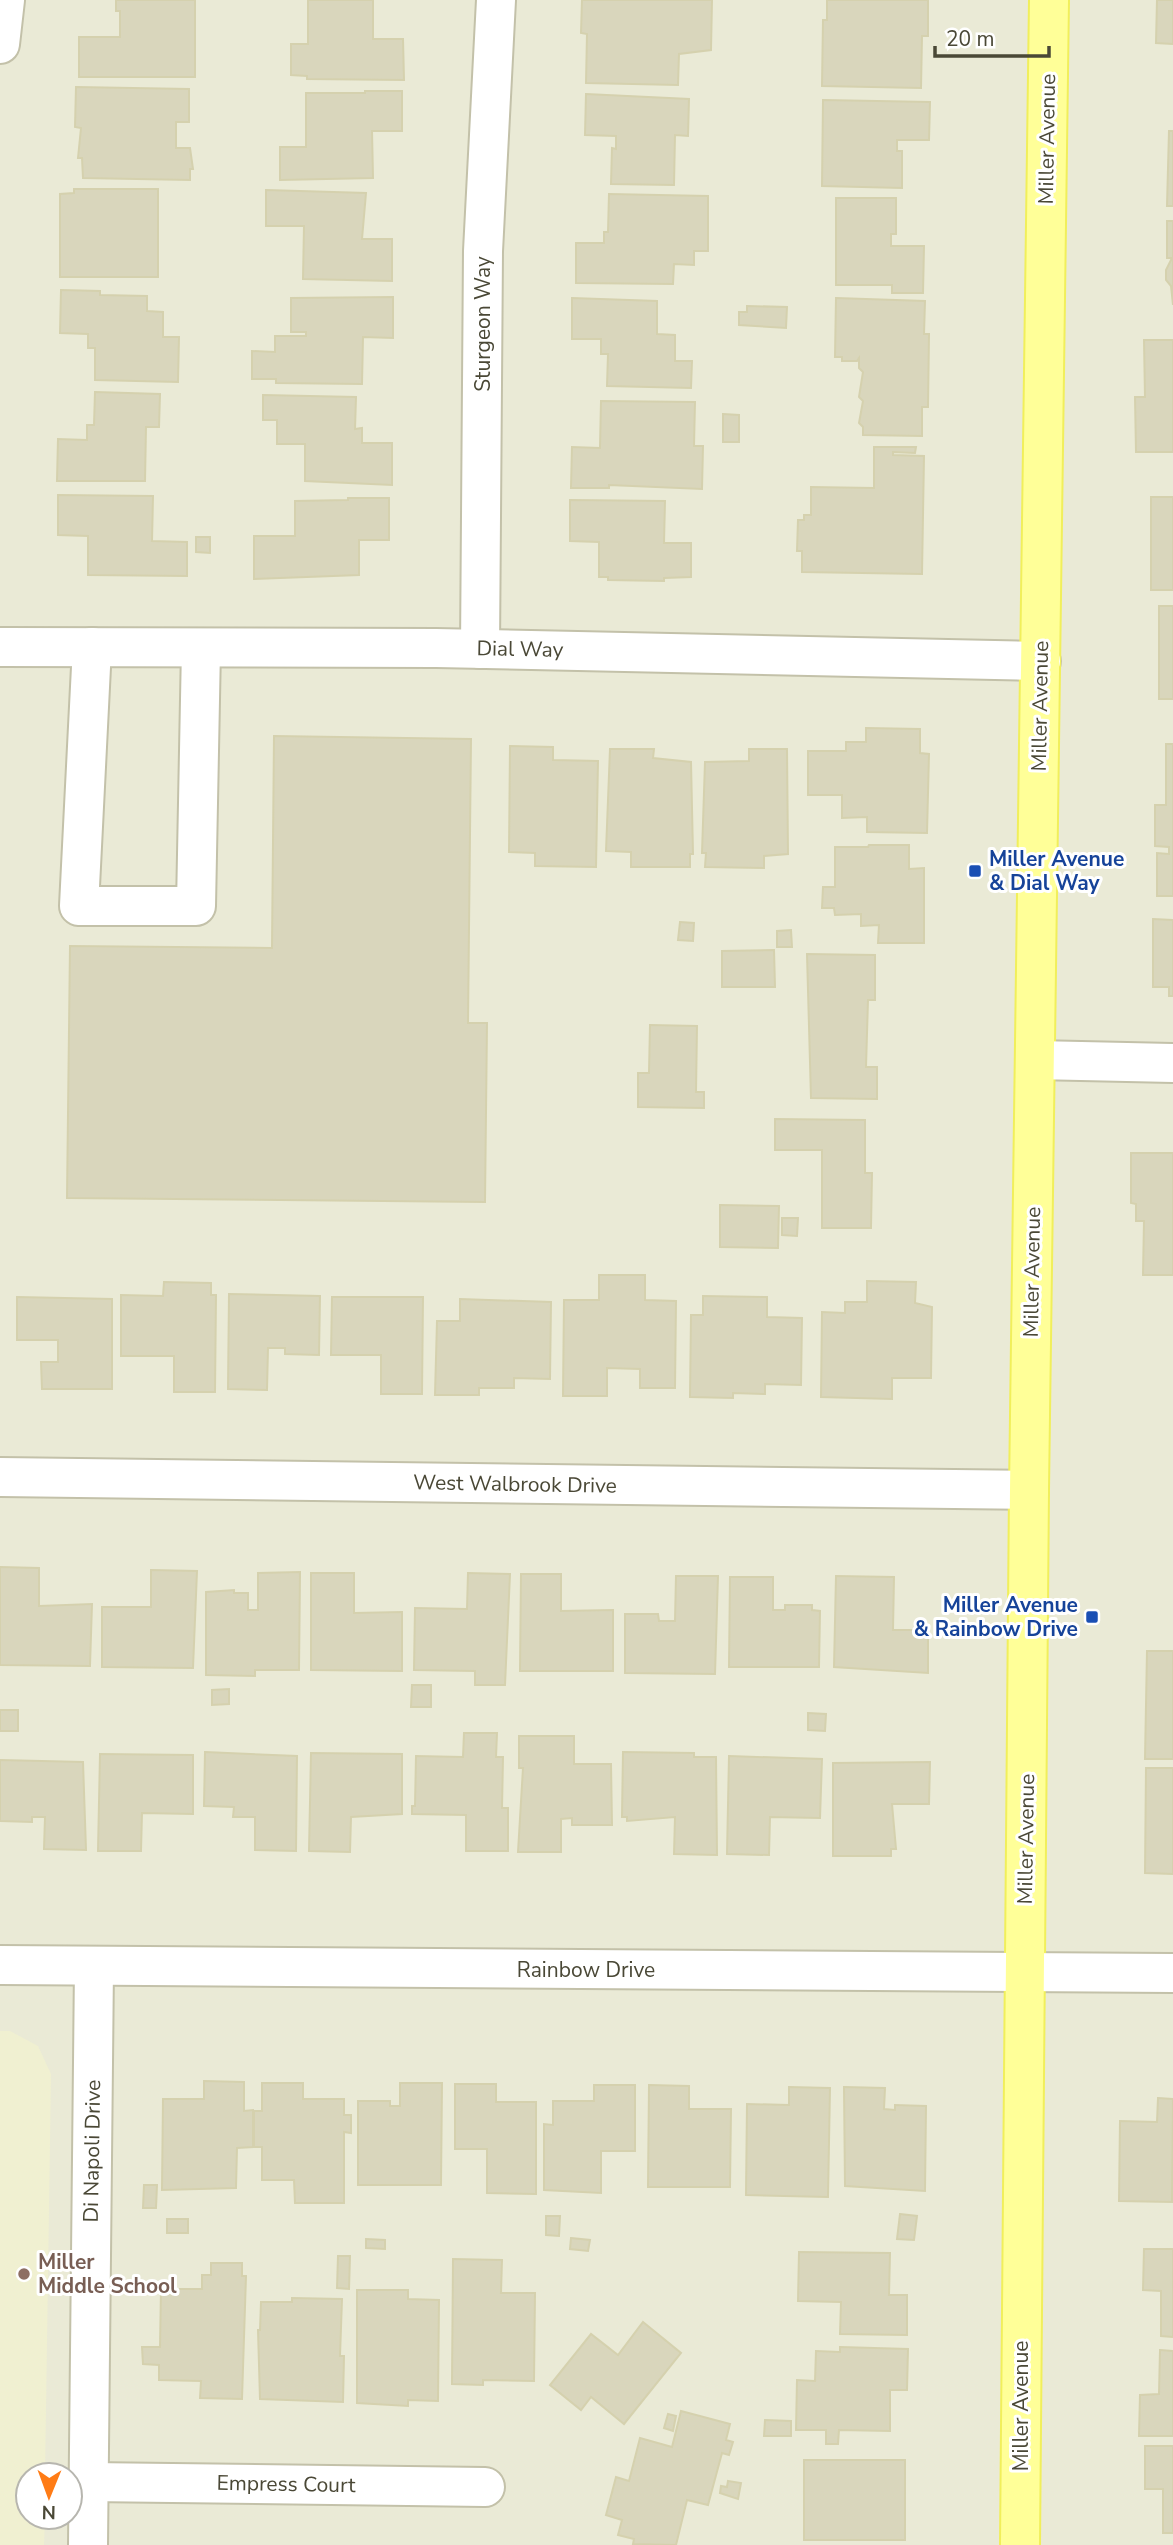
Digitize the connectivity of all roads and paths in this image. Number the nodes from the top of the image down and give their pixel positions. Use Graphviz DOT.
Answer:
graph roads {
  1 [pos="5,0"];
  2 [pos="496,0"];
  3 [pos="1049,0"];
  4 [pos="0,44"];
  5 [pos="92,647"];
  6 [pos="0,648"];
  7 [pos="201,648"];
  8 [pos="480,649"];
  9 [pos="1041,661"];
  10 [pos="1035,1060"];
  11 [pos="1173,1063"];
  12 [pos="0,1477"];
  13 [pos="1029,1490"];
  14 [pos="0,1965"];
  15 [pos="94,1966"];
  16 [pos="1025,1972"];
  17 [pos="1173,1973"];
  18 [pos="88,2482"];
  19 [pos="485,2487"];
  20 [pos="88,2545"];
  21 [pos="1020,2545"];
  1 -- 4 [label="street"];
  2 -- 8 [label="street, Sturgeon Way"];
  3 -- 9 [label="main road, Miller Avenue"];
  5 -- 6 [label="street, Dial Way"];
  5 -- 7 [label="street, Dial Way"];
  5 -- 7 [label="street"];
  7 -- 8 [label="street, Dial Way"];
  8 -- 9 [label="street, Dial Way"];
  9 -- 10 [label="main road, Miller Avenue"];
  10 -- 11 [label="street"];
  10 -- 13 [label="main road, Miller Avenue"];
  12 -- 13 [label="street, West Walbrook Drive"];
  13 -- 16 [label="main road, Miller Avenue"];
  14 -- 15 [label="street, Rainbow Drive"];
  15 -- 16 [label="street, Rainbow Drive"];
  15 -- 18 [label="street, Di Napoli Drive"];
  16 -- 17 [label="street, Rainbow Drive"];
  16 -- 21 [label="main road, Miller Avenue"];
  18 -- 19 [label="street, Empress Court"];
  18 -- 20 [label="street, Di Napoli Drive"];
}
